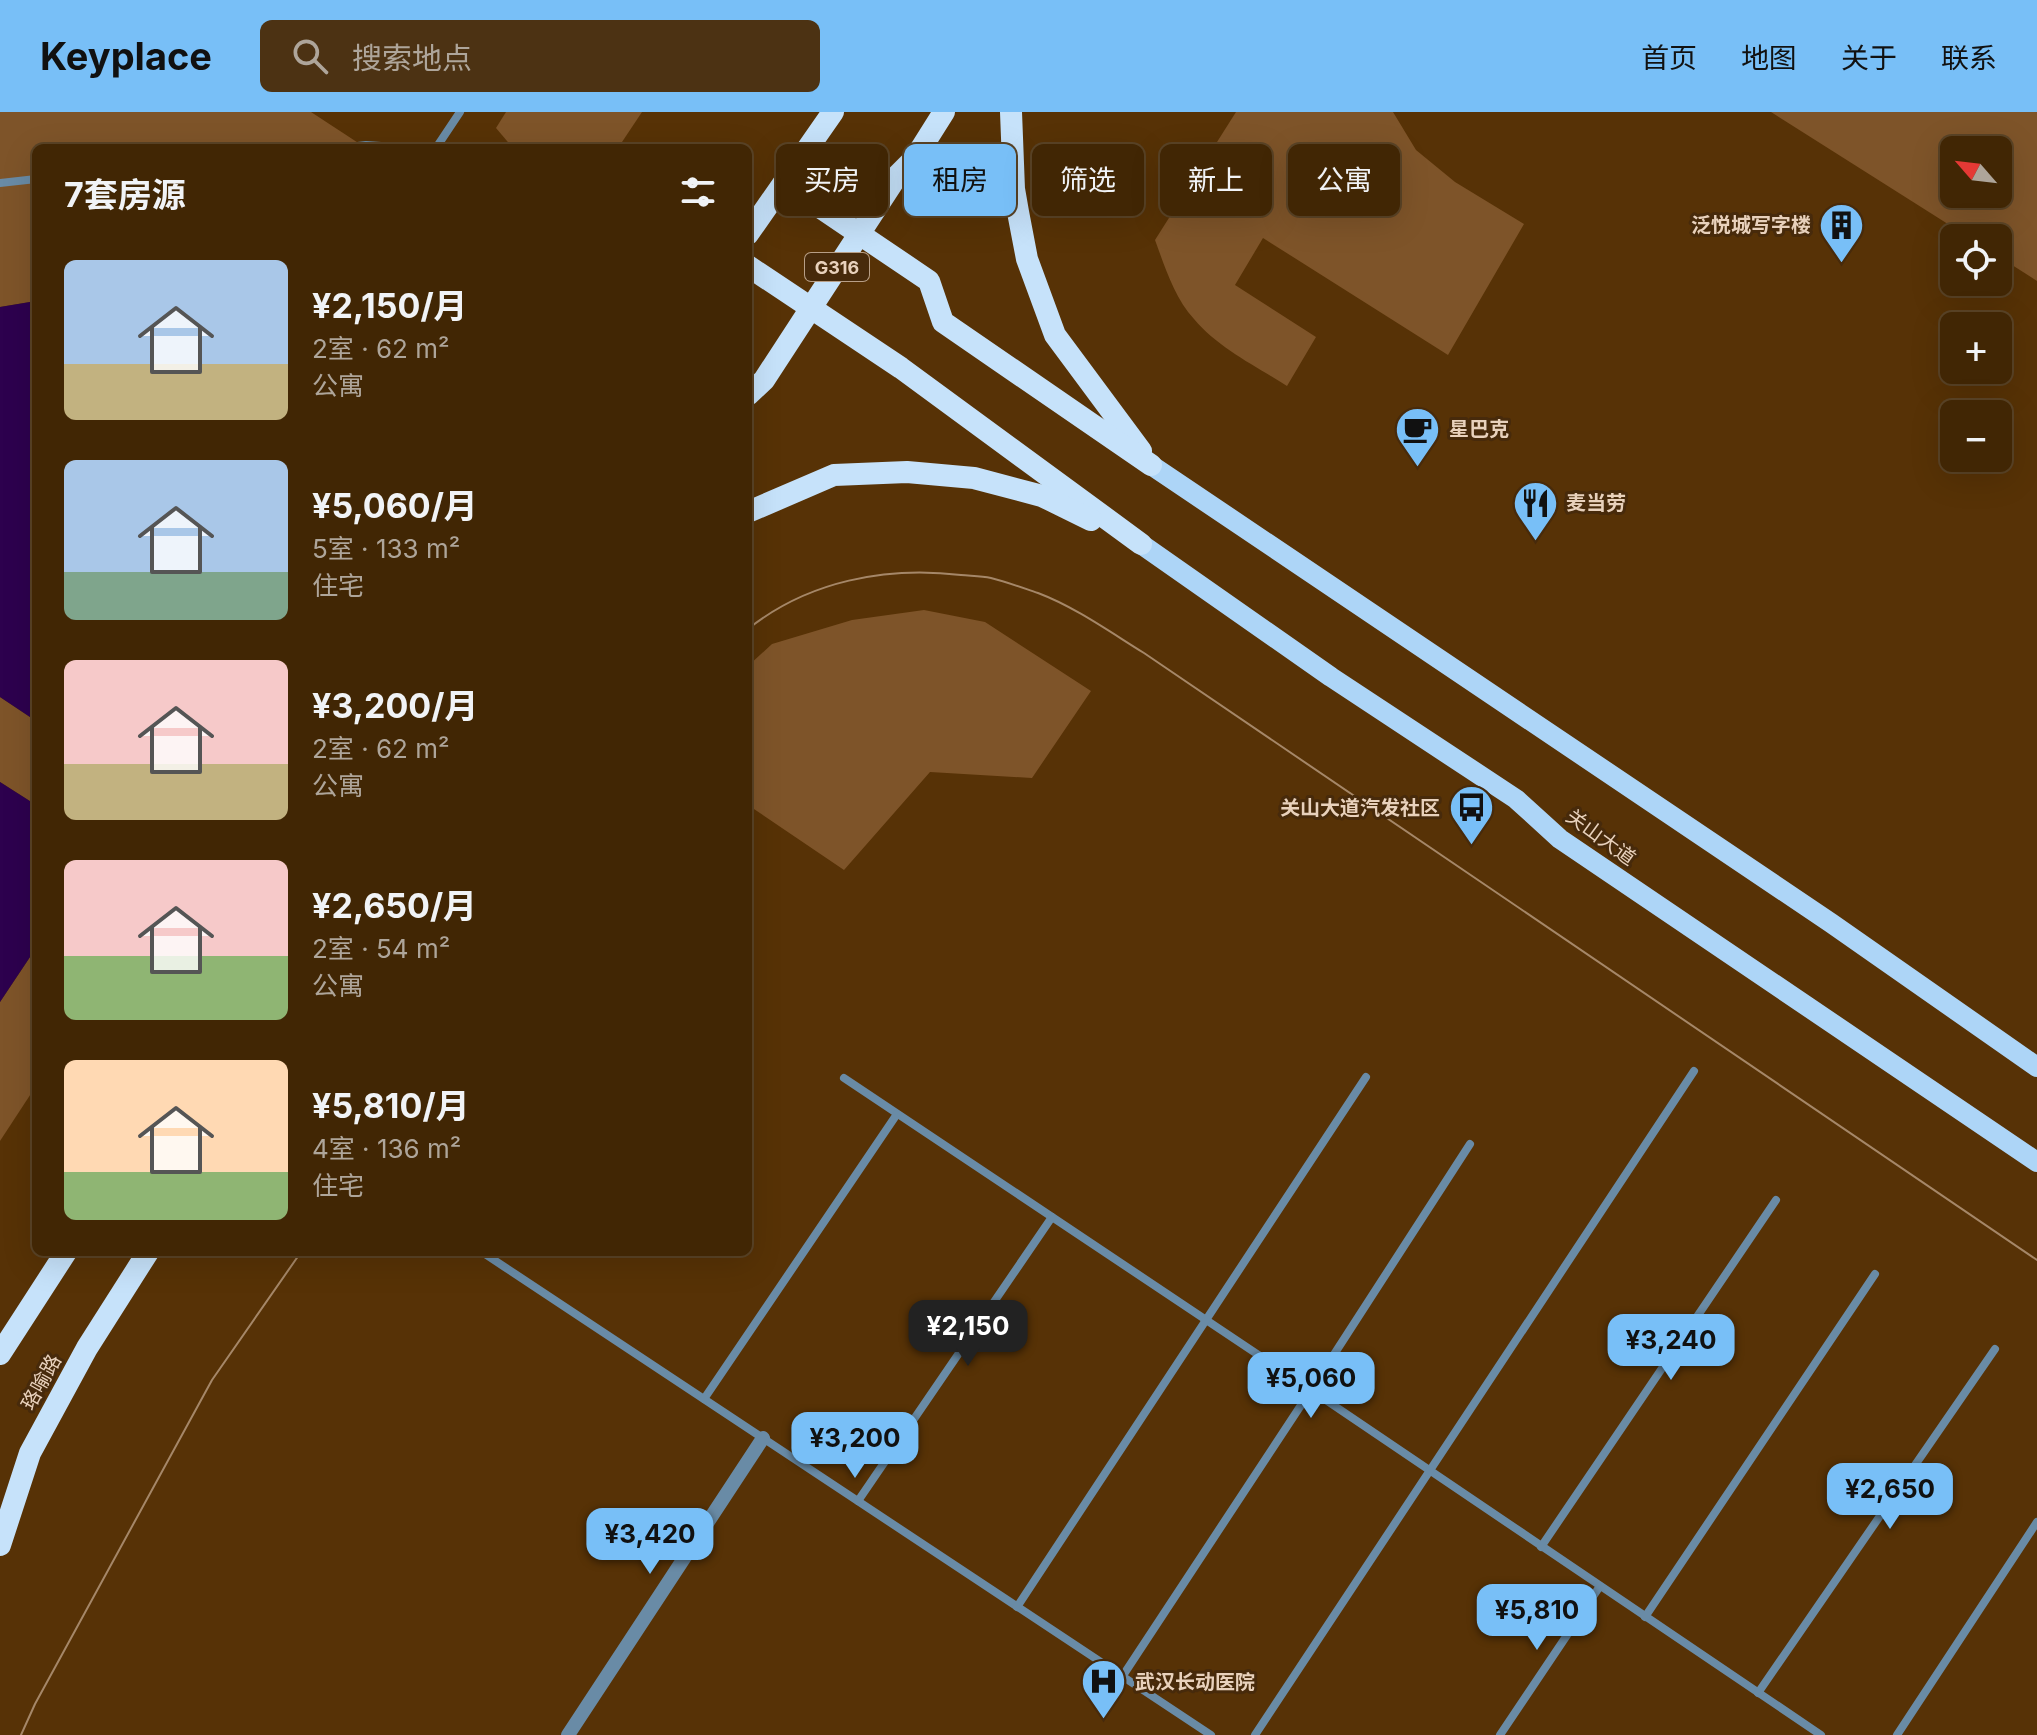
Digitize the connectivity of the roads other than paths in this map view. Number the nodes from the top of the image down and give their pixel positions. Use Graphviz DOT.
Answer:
graph roads {
  1 [pos="460,112"];
  2 [pos="833,112"];
  3 [pos="944,112"];
  4 [pos="1011,112"];
  5 [pos="439,144"];
  6 [pos="811,144"];
  7 [pos="32,179"];
  8 [pos="0,183"];
  9 [pos="776,194"];
  10 [pos="833,216"];
  11 [pos="752,228"];
  12 [pos="859,234"];
  13 [pos="752,269"];
  14 [pos="811,308"];
  15 [pos="756,387"];
  16 [pos="1151,465"];
  17 [pos="752,510"];
  18 [pos="1141,544"];
  19 [pos="2037,1067"];
  20 [pos="1694,1071"];
  21 [pos="1366,1077"];
  22 [pos="844,1078"];
  23 [pos="897,1114"];
  24 [pos="1470,1144"];
  25 [pos="2037,1162"];
  26 [pos="1776,1200"];
  27 [pos="1052,1217"];
  28 [pos="63,1256"];
  29 [pos="145,1256"];
  30 [pos="488,1256"];
  31 [pos="1875,1274"];
  32 [pos="1206,1320"];
  33 [pos="1995,1349"];
  34 [pos="0,1354"];
  35 [pos="1311,1390"];
  36 [pos="704,1399"];
  37 [pos="763,1438"];
  38 [pos="1430,1472"];
  39 [pos="858,1501"];
  40 [pos="2037,1522"];
  41 [pos="0,1545"];
  42 [pos="1541,1547"];
  43 [pos="1600,1586"];
  44 [pos="1017,1607"];
  45 [pos="1645,1617"];
  46 [pos="1122,1677"];
  47 [pos="1758,1693"];
  48 [pos="568,1735"];
  49 [pos="1211,1735"];
  50 [pos="1255,1735"];
  51 [pos="1500,1735"];
  52 [pos="1821,1735"];
  53 [pos="1897,1735"];
  1 -- 5 [label="street"];
  2 -- 6 [label="highway"];
  3 -- 12 [label="highway, G316"];
  4 -- 16 [label="highway"];
  7 -- 8 [label="street"];
  9 -- 11 [label="highway"];
  10 -- 12 [label="highway"];
  12 -- 14 [label="highway, G316"];
  12 -- 16 [label="highway"];
  13 -- 14 [label="highway"];
  14 -- 15 [label="highway, G316"];
  14 -- 18 [label="highway"];
  16 -- 19 [label="main road"];
  17 -- 18 [label="highway"];
  18 -- 25 [label="main road, 关山大道"];
  20 -- 38 [label="street"];
  21 -- 32 [label="street"];
  22 -- 23 [label="street"];
  23 -- 27 [label="street"];
  23 -- 36 [label="street"];
  24 -- 35 [label="street"];
  26 -- 42 [label="street"];
  27 -- 32 [label="street"];
  27 -- 39 [label="street"];
  28 -- 34 [label="highway"];
  29 -- 41 [label="highway, 珞喻路"];
  30 -- 36 [label="street"];
  31 -- 45 [label="street"];
  32 -- 35 [label="street"];
  32 -- 44 [label="street"];
  33 -- 47 [label="street"];
  35 -- 38 [label="street"];
  35 -- 46 [label="street"];
  36 -- 37 [label="street"];
  37 -- 39 [label="street"];
  37 -- 48 [label="street"];
  38 -- 42 [label="street"];
  38 -- 50 [label="street"];
  39 -- 44 [label="street"];
  40 -- 53 [label="street"];
  42 -- 43 [label="street"];
  43 -- 45 [label="street"];
  43 -- 51 [label="street"];
  44 -- 46 [label="street"];
  45 -- 47 [label="street"];
  46 -- 49 [label="street"];
  47 -- 52 [label="street"];
}
